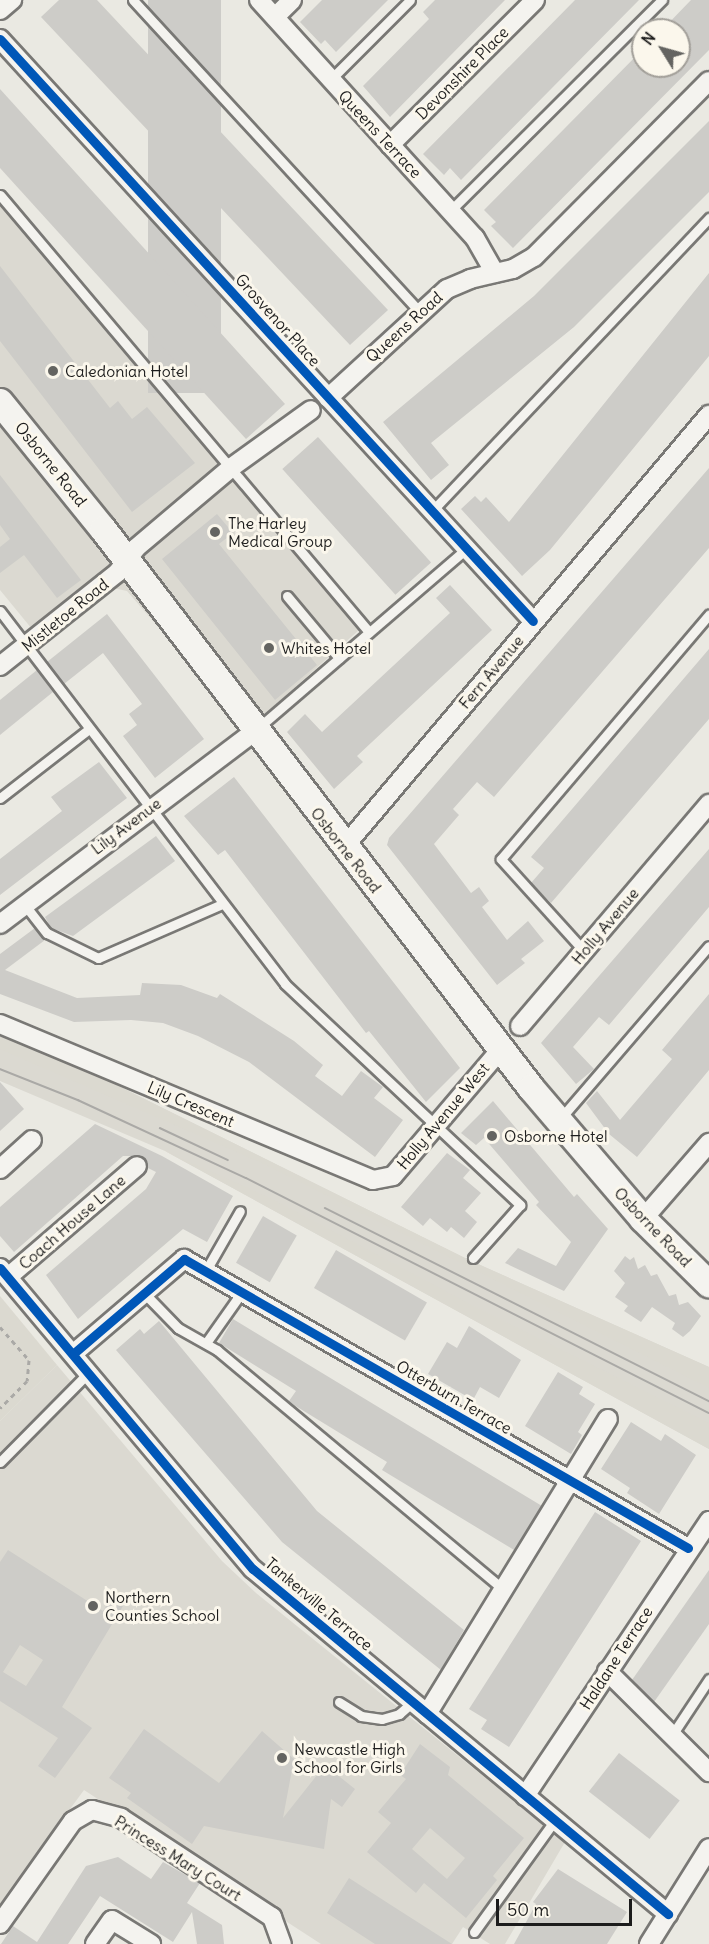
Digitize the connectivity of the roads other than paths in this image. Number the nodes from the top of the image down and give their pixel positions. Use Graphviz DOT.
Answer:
graph roads {
  1 [pos="12,0"];
  2 [pos="133,0"];
  3 [pos="259,0"];
  4 [pos="292,0"];
  5 [pos="411,0"];
  6 [pos="535,0"];
  7 [pos="662,0"];
  8 [pos="0,10"];
  9 [pos="275,17"];
  10 [pos="0,39"];
  11 [pos="330,80"];
  12 [pos="708,84"];
  13 [pos="390,145"];
  14 [pos="0,195"];
  15 [pos="451,210"];
  16 [pos="709,219"];
  17 [pos="495,273"];
  18 [pos="420,312"];
  19 [pos="328,398"];
  20 [pos="0,402"];
  21 [pos="311,411"];
  22 [pos="709,416"];
  23 [pos="232,467"];
  24 [pos="431,512"];
  25 [pos="466,549"];
  26 [pos="127,560"];
  27 [pos="287,596"];
  28 [pos="0,611"];
  29 [pos="709,615"];
  30 [pos="533,621"];
  31 [pos="369,632"];
  32 [pos="27,645"];
  33 [pos="339,658"];
  34 [pos="0,666"];
  35 [pos="89,729"];
  36 [pos="255,731"];
  37 [pos="0,798"];
  38 [pos="709,804"];
  39 [pos="149,809"];
  40 [pos="344,847"];
  41 [pos="24,904"];
  42 [pos="222,904"];
  43 [pos="0,924"];
  44 [pos="709,946"];
  45 [pos="584,951"];
  46 [pos="0,1024"];
  47 [pos="520,1026"];
  48 [pos="501,1049"];
  49 [pos="558,1120"];
  50 [pos="436,1124"];
  51 [pos="32,1140"];
  52 [pos="709,1143"];
  53 [pos="137,1166"];
  54 [pos="0,1169"];
  55 [pos="383,1181"];
  56 [pos="240,1211"];
  57 [pos="643,1219"];
  58 [pos="473,1258"];
  59 [pos="205,1272"];
  60 [pos="4,1273"];
  61 [pos="707,1278"];
  62 [pos="242,1292"];
  63 [pos="144,1293"];
  64 [pos="206,1343"];
  65 [pos="74,1353"];
  66 [pos="90,1371"];
  67 [pos="609,1419"];
  68 [pos="0,1462"];
  69 [pos="571,1481"];
  70 [pos="709,1521"];
  71 [pos="688,1548"];
  72 [pos="504,1590"];
  73 [pos="607,1671"];
  74 [pos="709,1679"];
  75 [pos="339,1702"];
  76 [pos="413,1702"];
  77 [pos="427,1714"];
  78 [pos="672,1735"];
  79 [pos="709,1772"];
  80 [pos="525,1796"];
  81 [pos="555,1820"];
  82 [pos="709,1848"];
  83 [pos="668,1914"];
  84 [pos="0,1924"];
  85 [pos="474,1932"];
  86 [pos="95,1944"];
  87 [pos="151,1944"];
  88 [pos="282,1944"];
  89 [pos="649,1944"];
  1 -- 8 [label="street"];
  2 -- 18 [label="lane"];
  3 -- 9 [label="street, Queens Terrace"];
  4 -- 9 [label="street"];
  5 -- 11 [label="lane"];
  6 -- 13 [label="street, Devonshire Place"];
  7 -- 15 [label="lane"];
  9 -- 11 [label="street, Queens Terrace"];
  10 -- 19 [label="street, Grosvenor Place"];
  11 -- 13 [label="street, Queens Terrace"];
  12 -- 17 [label="street, Queens Road"];
  13 -- 15 [label="street, Queens Terrace"];
  14 -- 23 [label="lane"];
  15 -- 17 [label="street, Queens Terrace"];
  16 -- 24 [label="lane"];
  17 -- 18 [label="street, Queens Road"];
  18 -- 19 [label="street, Queens Road"];
  19 -- 24 [label="street, Grosvenor Place"];
  20 -- 26 [label="main road, Osborne Road"];
  21 -- 23 [label="street"];
  22 -- 30 [label="street, Fern Avenue"];
  23 -- 26 [label="street"];
  23 -- 31 [label="lane"];
  24 -- 25 [label="street, Grosvenor Place"];
  25 -- 30 [label="street, Grosvenor Place"];
  25 -- 31 [label="lane"];
  26 -- 32 [label="street, Mistletoe Road"];
  26 -- 36 [label="main road, Osborne Road"];
  27 -- 33 [label="lane"];
  28 -- 32 [label="lane"];
  29 -- 45 [label="lane"];
  30 -- 40 [label="street, Fern Avenue"];
  31 -- 33 [label="lane"];
  32 -- 34 [label="street, Mistletoe Road"];
  32 -- 35 [label="lane"];
  33 -- 36 [label="lane"];
  35 -- 37 [label="lane"];
  35 -- 39 [label="lane"];
  36 -- 39 [label="street, Lily Avenue"];
  36 -- 40 [label="main road, Osborne Road"];
  38 -- 45 [label="street, Holly Avenue"];
  39 -- 41 [label="street, Lily Avenue"];
  39 -- 42 [label="lane"];
  40 -- 48 [label="main road, Osborne Road"];
  41 -- 42 [label="lane"];
  41 -- 43 [label="street, Lily Avenue"];
  42 -- 50 [label="lane"];
  44 -- 49 [label="lane"];
  45 -- 47 [label="street, Holly Avenue"];
  46 -- 55 [label="street, Lily Crescent"];
  48 -- 49 [label="main road, Osborne Road"];
  48 -- 50 [label="street, Holly Avenue West"];
  49 -- 57 [label="main road, Osborne Road"];
  50 -- 55 [label="street, Holly Avenue West"];
  50 -- 58 [label="lane"];
  51 -- 54 [label="street"];
  52 -- 57 [label="street"];
  53 -- 60 [label="street, Coach House Lane"];
  56 -- 59 [label="lane"];
  57 -- 61 [label="main road, Osborne Road"];
  59 -- 62 [label="street, Otterburn Terrace"];
  59 -- 63 [label="street, Otterburn Terrace"];
  60 -- 65 [label="street, Tankerville Terrace"];
  62 -- 64 [label="lane"];
  62 -- 69 [label="street, Otterburn Terrace"];
  63 -- 64 [label="lane"];
  63 -- 65 [label="street"];
  64 -- 72 [label="lane"];
  65 -- 66 [label="street, Tankerville Terrace"];
  66 -- 68 [label="lane"];
  66 -- 76 [label="street, Tankerville Terrace"];
  67 -- 69 [label="street"];
  69 -- 71 [label="street, Otterburn Terrace"];
  69 -- 72 [label="street"];
  70 -- 71 [label="street, Haldane Terrace"];
  71 -- 73 [label="street, Haldane Terrace"];
  72 -- 77 [label="street"];
  73 -- 78 [label="street"];
  73 -- 80 [label="street, Haldane Terrace"];
  74 -- 78 [label="lane"];
  75 -- 76 [label="lane"];
  76 -- 77 [label="street, Tankerville Terrace"];
  77 -- 80 [label="street, Tankerville Terrace"];
  78 -- 79 [label="street"];
  80 -- 81 [label="street, Tankerville Terrace"];
  81 -- 83 [label="street, Tankerville Terrace"];
  81 -- 85 [label="lane"];
  82 -- 83 [label="street"];
  83 -- 89 [label="street"];
  84 -- 88 [label="street, Princess Mary Court"];
  86 -- 87 [label="street"];
}
